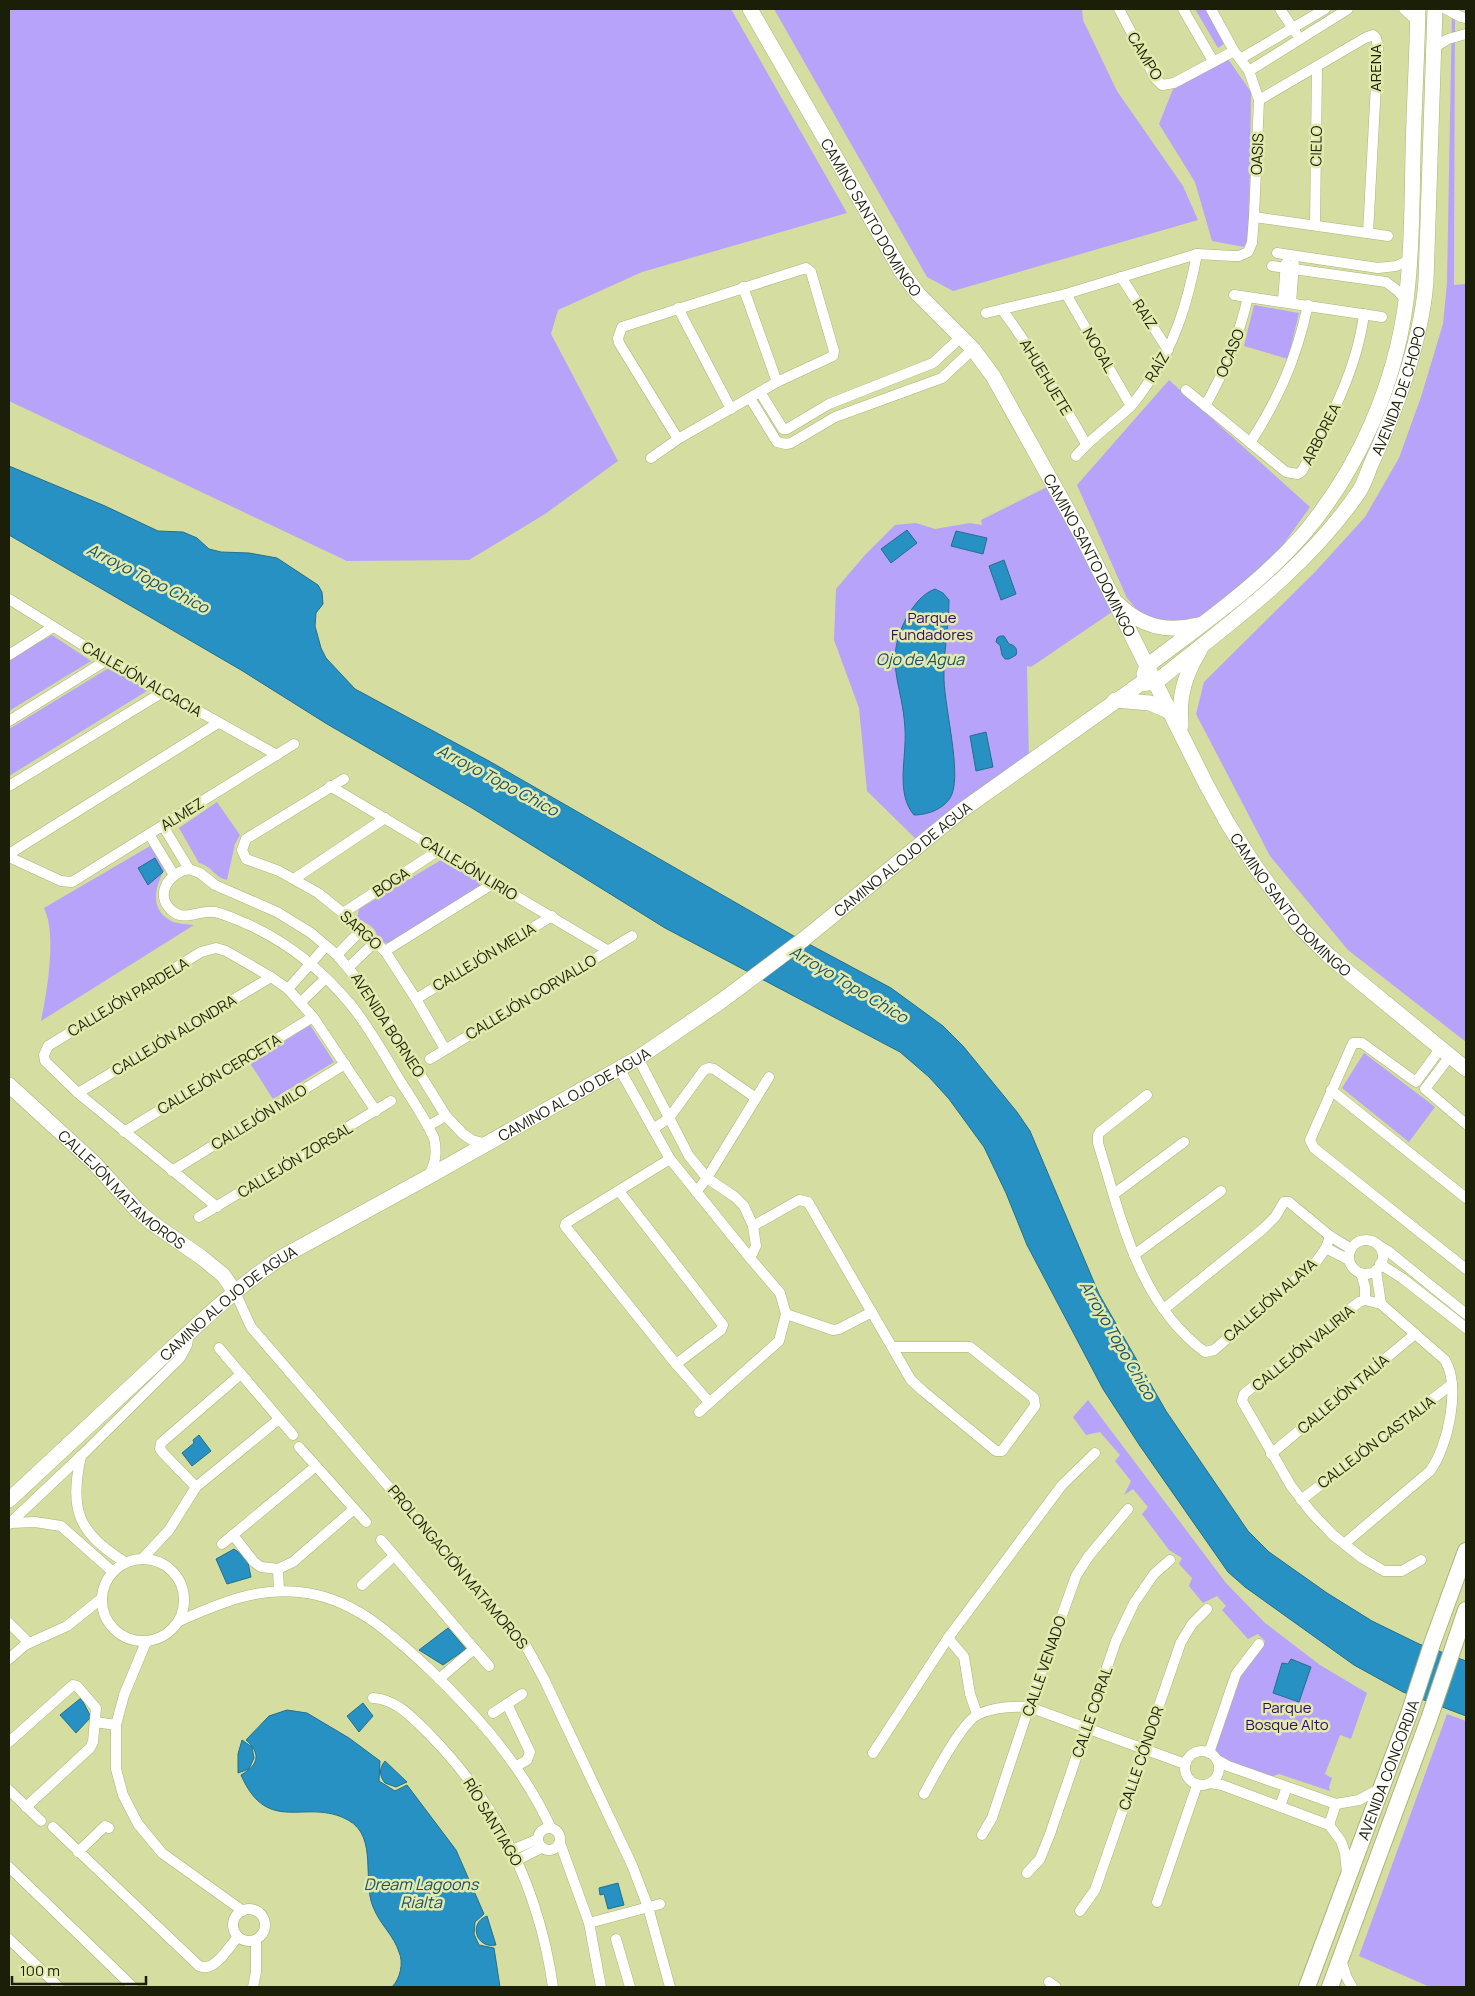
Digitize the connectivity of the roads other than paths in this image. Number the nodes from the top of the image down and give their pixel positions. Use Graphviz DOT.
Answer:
graph roads {
  1 [pos="750,9"];
  2 [pos="1119,9"];
  3 [pos="1182,9"];
  4 [pos="1211,9"];
  5 [pos="1280,9"];
  6 [pos="1325,9"];
  7 [pos="1348,9"];
  8 [pos="1404,9"];
  9 [pos="1435,9"];
  10 [pos="1446,9"];
  11 [pos="1418,15"];
  12 [pos="1464,18"];
  13 [pos="1293,29"];
  14 [pos="1464,34"];
  15 [pos="1300,39"];
  16 [pos="1435,47"];
  17 [pos="1234,51"];
  18 [pos="1240,59"];
  19 [pos="1213,61"];
  20 [pos="1317,67"];
  21 [pos="1249,71"];
  22 [pos="1259,100"];
  23 [pos="1412,179"];
  24 [pos="1431,180"];
  25 [pos="1254,217"];
  26 [pos="1315,225"];
  27 [pos="1368,233"];
  28 [pos="1388,236"];
  29 [pos="1197,254"];
  30 [pos="1410,260"];
  31 [pos="1272,266"];
  32 [pos="1289,269"];
  33 [pos="1121,277"];
  34 [pos="743,287"];
  35 [pos="1066,294"];
  36 [pos="1234,295"];
  37 [pos="1248,297"];
  38 [pos="1287,302"];
  39 [pos="1406,302"];
  40 [pos="1308,305"];
  41 [pos="678,308"];
  42 [pos="1003,311"];
  43 [pos="986,313"];
  44 [pos="1364,314"];
  45 [pos="1382,317"];
  46 [pos="961,336"];
  47 [pos="973,349"];
  48 [pos="1168,350"];
  49 [pos="777,382"];
  50 [pos="1186,390"];
  51 [pos="760,392"];
  52 [pos="750,398"];
  53 [pos="1131,406"];
  54 [pos="1204,406"];
  55 [pos="731,409"];
  56 [pos="678,439"];
  57 [pos="1250,443"];
  58 [pos="1086,444"];
  59 [pos="1076,456"];
  60 [pos="650,458"];
  61 [pos="1112,597"];
  62 [pos="9,599"];
  63 [pos="1204,623"];
  64 [pos="53,627"];
  65 [pos="1205,643"];
  66 [pos="9,655"];
  67 [pos="107,660"];
  68 [pos="1148,666"];
  69 [pos="1156,682"];
  70 [pos="1140,684"];
  71 [pos="164,692"];
  72 [pos="1115,700"];
  73 [pos="1171,712"];
  74 [pos="9,721"];
  75 [pos="218,723"];
  76 [pos="1182,737"];
  77 [pos="294,744"];
  78 [pos="277,755"];
  79 [pos="344,779"];
  80 [pos="9,786"];
  81 [pos="330,786"];
  82 [pos="385,818"];
  83 [pos="163,826"];
  84 [pos="149,834"];
  85 [pos="439,850"];
  86 [pos="9,856"];
  87 [pos="189,869"];
  88 [pos="174,875"];
  89 [pos="294,879"];
  90 [pos="494,883"];
  91 [pos="343,913"];
  92 [pos="552,916"];
  93 [pos="362,929"];
  94 [pos="632,936"];
  95 [pos="375,942"];
  96 [pos="326,946"];
  97 [pos="607,950"];
  98 [pos="385,951"];
  99 [pos="337,955"];
  100 [pos="309,964"];
  101 [pos="349,967"];
  102 [pos="271,977"];
  103 [pos="325,979"];
  104 [pos="288,989"];
  105 [pos="416,999"];
  106 [pos="301,1002"];
  107 [pos="313,1017"];
  108 [pos="445,1049"];
  109 [pos="1445,1052"];
  110 [pos="638,1058"];
  111 [pos="430,1059"];
  112 [pos="345,1064"];
  113 [pos="620,1068"];
  114 [pos="1466,1068"];
  115 [pos="769,1077"];
  116 [pos="9,1085"];
  117 [pos="1331,1090"];
  118 [pos="78,1093"];
  119 [pos="1146,1095"];
  120 [pos="756,1098"];
  121 [pos="391,1102"];
  122 [pos="376,1111"];
  123 [pos="446,1116"];
  124 [pos="669,1118"];
  125 [pos="1466,1124"];
  126 [pos="428,1126"];
  127 [pos="653,1129"];
  128 [pos="124,1132"];
  129 [pos="1184,1142"];
  130 [pos="486,1144"];
  131 [pos="670,1160"];
  132 [pos="172,1171"];
  133 [pos="428,1177"];
  134 [pos="708,1178"];
  135 [pos="619,1191"];
  136 [pos="1220,1191"];
  137 [pos="696,1192"];
  138 [pos="1114,1194"];
  139 [pos="1466,1198"];
  140 [pos="216,1207"];
  141 [pos="200,1217"];
  142 [pos="753,1226"];
  143 [pos="1330,1236"];
  144 [pos="1378,1245"];
  145 [pos="1326,1248"];
  146 [pos="1351,1249"];
  147 [pos="1134,1255"];
  148 [pos="750,1258"];
  149 [pos="1349,1260"];
  150 [pos="1378,1267"];
  151 [pos="1466,1269"];
  152 [pos="1361,1273"];
  153 [pos="235,1292"];
  154 [pos="1439,1293"];
  155 [pos="1365,1300"];
  156 [pos="1432,1302"];
  157 [pos="1381,1304"];
  158 [pos="1164,1310"];
  159 [pos="872,1312"];
  160 [pos="786,1314"];
  161 [pos="1466,1314"];
  162 [pos="1466,1328"];
  163 [pos="189,1332"];
  164 [pos="1415,1334"];
  165 [pos="894,1347"];
  166 [pos="219,1348"];
  167 [pos="676,1364"];
  168 [pos="241,1374"];
  169 [pos="1452,1384"];
  170 [pos="709,1402"];
  171 [pos="698,1412"];
  172 [pos="279,1419"];
  173 [pos="293,1435"];
  174 [pos="299,1447"];
  175 [pos="1095,1453"];
  176 [pos="1272,1454"];
  177 [pos="81,1456"];
  178 [pos="316,1466"];
  179 [pos="196,1487"];
  180 [pos="9,1500"];
  181 [pos="1301,1500"];
  182 [pos="354,1509"];
  183 [pos="1128,1509"];
  184 [pos="78,1514"];
  185 [pos="366,1522"];
  186 [pos="9,1523"];
  187 [pos="60,1526"];
  188 [pos="233,1535"];
  189 [pos="381,1540"];
  190 [pos="222,1544"];
  191 [pos="1344,1544"];
  192 [pos="1466,1551"];
  193 [pos="394,1556"];
  194 [pos="143,1558"];
  195 [pos="1170,1560"];
  196 [pos="1421,1560"];
  197 [pos="126,1562"];
  198 [pos="278,1569"];
  199 [pos="113,1572"];
  200 [pos="362,1585"];
  201 [pos="279,1591"];
  202 [pos="102,1598"];
  203 [pos="1207,1609"];
  204 [pos="1466,1610"];
  205 [pos="179,1621"];
  206 [pos="9,1623"];
  207 [pos="948,1638"];
  208 [pos="146,1642"];
  209 [pos="29,1643"];
  210 [pos="1259,1644"];
  211 [pos="474,1649"];
  212 [pos="9,1659"];
  213 [pos="489,1666"];
  214 [pos="439,1679"];
  215 [pos="522,1694"];
  216 [pos="373,1698"];
  217 [pos="507,1704"];
  218 [pos="1029,1708"];
  219 [pos="493,1713"];
  220 [pos="977,1714"];
  221 [pos="95,1722"];
  222 [pos="116,1726"];
  223 [pos="1087,1729"];
  224 [pos="9,1742"];
  225 [pos="1144,1749"];
  226 [pos="873,1752"];
  227 [pos="1213,1756"];
  228 [pos="1185,1764"];
  229 [pos="516,1766"];
  230 [pos="1210,1783"];
  231 [pos="1197,1784"];
  232 [pos="1287,1787"];
  233 [pos="1382,1788"];
  234 [pos="9,1790"];
  235 [pos="924,1794"];
  236 [pos="1336,1804"];
  237 [pos="1280,1806"];
  238 [pos="26,1807"];
  239 [pos="40,1821"];
  240 [pos="1329,1825"];
  241 [pos="53,1827"];
  242 [pos="109,1828"];
  243 [pos="551,1828"];
  244 [pos="982,1835"];
  245 [pos="539,1843"];
  246 [pos="560,1843"];
  247 [pos="78,1852"];
  248 [pos="514,1855"];
  249 [pos="9,1867"];
  250 [pos="1027,1873"];
  251 [pos="1347,1880"];
  252 [pos="1157,1902"];
  253 [pos="660,1904"];
  254 [pos="648,1907"];
  255 [pos="243,1911"];
  256 [pos="1080,1911"];
  257 [pos="589,1924"];
  258 [pos="238,1936"];
  259 [pos="9,1938"];
  260 [pos="616,1939"];
  261 [pos="256,1940"];
  262 [pos="1341,1959"];
  263 [pos="1350,1986"];
  264 [pos="59,1987"];
  265 [pos="133,1987"];
  266 [pos="253,1987"];
  267 [pos="553,1987"];
  268 [pos="601,1987"];
  269 [pos="630,1987"];
  270 [pos="670,1987"];
  271 [pos="1307,1987"];
  272 [pos="1330,1987"];
  1 -- 46 [label="street, CAMINO SANTO DOMINGO"];
  2 -- 19 [label="street, CAMPO"];
  3 -- 19 [label="street"];
  4 -- 17 [label="street, OASIS"];
  5 -- 13 [label="street"];
  6 -- 13 [label="street"];
  7 -- 15 [label="street"];
  8 -- 11 [label="street"];
  9 -- 16 [label="street, AVENIDA DE CHOPO"];
  10 -- 12 [label="street"];
  11 -- 23 [label="street, AVENIDA DE CHOPO"];
  12 -- 14 [label="street"];
  13 -- 15 [label="street"];
  13 -- 18 [label="street"];
  14 -- 16 [label="street"];
  15 -- 21 [label="street"];
  16 -- 24 [label="street, AVENIDA DE CHOPO"];
  17 -- 18 [label="street, OASIS"];
  17 -- 19 [label="street, CAMPO"];
  18 -- 21 [label="street, OASIS"];
  20 -- 22 [label="street, ARENA"];
  20 -- 26 [label="street, CIELO"];
  20 -- 27 [label="street, ARENA"];
  21 -- 22 [label="street, OASIS"];
  22 -- 25 [label="street, OASIS"];
  23 -- 24 [label="street"];
  23 -- 30 [label="street, AVENIDA DE CHOPO"];
  24 -- 65 [label="street, AVENIDA DE CHOPO"];
  25 -- 26 [label="street"];
  25 -- 29 [label="street, OASIS"];
  26 -- 27 [label="street"];
  27 -- 28 [label="street"];
  29 -- 33 [label="street"];
  29 -- 48 [label="street, RAÍZ"];
  30 -- 32 [label="street"];
  30 -- 39 [label="street, AVENIDA DE CHOPO"];
  31 -- 32 [label="street"];
  32 -- 38 [label="street"];
  32 -- 39 [label="street"];
  33 -- 35 [label="street"];
  33 -- 48 [label="street, RAIZ"];
  34 -- 41 [label="street"];
  34 -- 49 [label="street"];
  34 -- 49 [label="street"];
  35 -- 42 [label="street"];
  35 -- 53 [label="street, NOGAL"];
  36 -- 37 [label="street"];
  37 -- 38 [label="street"];
  37 -- 54 [label="street, OCASO"];
  38 -- 40 [label="street"];
  39 -- 63 [label="street, AVENIDA DE CHOPO"];
  40 -- 44 [label="street"];
  40 -- 57 [label="street"];
  41 -- 55 [label="street"];
  41 -- 56 [label="street"];
  42 -- 43 [label="street"];
  42 -- 58 [label="street, AHUEHUETE"];
  44 -- 45 [label="street"];
  44 -- 57 [label="street, ARBOREA"];
  46 -- 47 [label="street, CAMINO SANTO DOMINGO"];
  46 -- 51 [label="street"];
  47 -- 52 [label="street"];
  47 -- 61 [label="street, CAMINO SANTO DOMINGO"];
  48 -- 53 [label="street, RAÍZ"];
  49 -- 51 [label="street"];
  50 -- 54 [label="street, ARBOREA"];
  51 -- 52 [label="street"];
  52 -- 55 [label="street"];
  53 -- 58 [label="street, RAÍZ"];
  54 -- 57 [label="street, ARBOREA"];
  55 -- 56 [label="street"];
  56 -- 60 [label="street"];
  58 -- 59 [label="street, RAÍZ"];
  61 -- 63 [label="street"];
  61 -- 68 [label="street, CAMINO SANTO DOMINGO"];
  62 -- 64 [label="street, CALLEJÓN ALCACIA"];
  63 -- 68 [label="street, AVENIDA DE CHOPO"];
  64 -- 66 [label="street"];
  64 -- 67 [label="street, CALLEJÓN ALCACIA"];
  65 -- 69 [label="street, AVENIDA DE CHOPO"];
  65 -- 76 [label="street"];
  67 -- 71 [label="street, CALLEJÓN ALCACIA"];
  67 -- 74 [label="street"];
  68 -- 69 [label="street, CAMINO SANTO DOMINGO"];
  68 -- 70 [label="street"];
  69 -- 70 [label="street, CAMINO AL OJO DE AGUA"];
  69 -- 73 [label="street, CAMINO SANTO DOMINGO"];
  70 -- 72 [label="street, CAMINO AL OJO DE AGUA"];
  71 -- 75 [label="street, CALLEJÓN ALCACIA"];
  71 -- 80 [label="street"];
  72 -- 73 [label="street"];
  72 -- 110 [label="street, CAMINO AL OJO DE AGUA"];
  73 -- 76 [label="street, CAMINO SANTO DOMINGO"];
  75 -- 78 [label="street, CALLEJÓN ALCACIA"];
  75 -- 86 [label="street"];
  76 -- 109 [label="street, CAMINO SANTO DOMINGO"];
  77 -- 78 [label="street, ALMEZ"];
  78 -- 83 [label="street, ALMEZ"];
  79 -- 81 [label="street"];
  81 -- 82 [label="street, CALLEJÓN LIRIO"];
  81 -- 89 [label="street, SARGO"];
  82 -- 85 [label="street, CALLEJÓN LIRIO"];
  82 -- 89 [label="street"];
  83 -- 84 [label="street, ALMEZ"];
  83 -- 87 [label="street"];
  84 -- 86 [label="street, ALMEZ"];
  84 -- 88 [label="street"];
  85 -- 90 [label="street, CALLEJÓN LIRIO"];
  85 -- 91 [label="street, BOGA"];
  87 -- 88 [label="street"];
  87 -- 96 [label="street, AVENIDA BORNEO"];
  88 -- 100 [label="street, AVENIDA BORNEO"];
  89 -- 91 [label="street, SARGO"];
  90 -- 92 [label="street, CALLEJÓN LIRIO"];
  90 -- 98 [label="street"];
  91 -- 93 [label="street, SARGO"];
  92 -- 97 [label="street, CALLEJÓN LIRIO"];
  92 -- 105 [label="street, CALLEJÓN MELIA"];
  93 -- 95 [label="street, SARGO"];
  93 -- 99 [label="street"];
  94 -- 97 [label="street, CALLEJÓN CORVALLO"];
  95 -- 98 [label="street, SARGO"];
  95 -- 101 [label="street"];
  96 -- 99 [label="street, AVENIDA BORNEO"];
  96 -- 100 [label="street"];
  97 -- 108 [label="street, CALLEJÓN CORVALLO"];
  98 -- 105 [label="street, SARGO"];
  99 -- 101 [label="street, AVENIDA BORNEO"];
  100 -- 103 [label="street, AVENIDA BORNEO"];
  100 -- 104 [label="street"];
  101 -- 123 [label="street, AVENIDA BORNEO"];
  102 -- 104 [label="street, CALLEJÓN PARDELA"];
  102 -- 118 [label="street, CALLEJÓN ALONDRA"];
  102 -- 118 [label="street, CALLEJÓN PARDELA"];
  103 -- 106 [label="street"];
  103 -- 126 [label="street, AVENIDA BORNEO"];
  104 -- 106 [label="street, CALLEJÓN PARDELA"];
  105 -- 108 [label="street, SARGO"];
  106 -- 107 [label="street, CALLEJÓN PARDELA"];
  107 -- 112 [label="street, CALLEJÓN PARDELA"];
  107 -- 128 [label="street, CALLEJÓN CERCETA"];
  108 -- 111 [label="street, CALLEJÓN CORVALLO"];
  109 -- 114 [label="street, CAMINO SANTO DOMINGO"];
  109 -- 117 [label="street"];
  109 -- 125 [label="street"];
  110 -- 113 [label="street, CAMINO AL OJO DE AGUA"];
  110 -- 124 [label="street"];
  112 -- 122 [label="street, CALLEJÓN PARDELA"];
  112 -- 132 [label="street, CALLEJÓN MILO"];
  113 -- 127 [label="street"];
  113 -- 130 [label="street, CAMINO AL OJO DE AGUA"];
  115 -- 120 [label="street"];
  116 -- 153 [label="street, CALLEJÓN MATAMOROS"];
  117 -- 139 [label="street"];
  117 -- 151 [label="street"];
  118 -- 128 [label="street, CALLEJÓN PARDELA"];
  119 -- 138 [label="street"];
  120 -- 124 [label="street"];
  120 -- 134 [label="street"];
  121 -- 122 [label="street, CALLEJÓN ZORSAL"];
  122 -- 140 [label="street, CALLEJÓN ZORSAL"];
  123 -- 126 [label="street"];
  123 -- 130 [label="street, AVENIDA BORNEO"];
  124 -- 127 [label="street"];
  124 -- 134 [label="street"];
  126 -- 133 [label="street, AVENIDA BORNEO"];
  127 -- 131 [label="street"];
  128 -- 132 [label="street, CALLEJÓN PARDELA"];
  129 -- 138 [label="street"];
  130 -- 133 [label="street, CAMINO AL OJO DE AGUA"];
  131 -- 135 [label="street"];
  131 -- 137 [label="street"];
  132 -- 140 [label="street, CALLEJÓN PARDELA"];
  133 -- 153 [label="street, CAMINO AL OJO DE AGUA"];
  134 -- 137 [label="street"];
  134 -- 142 [label="street"];
  135 -- 167 [label="street"];
  135 -- 167 [label="street"];
  136 -- 147 [label="street"];
  137 -- 148 [label="street"];
  138 -- 147 [label="street"];
  140 -- 141 [label="street, CALLEJÓN ZORSAL"];
  142 -- 148 [label="street"];
  142 -- 159 [label="street"];
  143 -- 145 [label="street, CALLEJÓN ALAYA"];
  143 -- 146 [label="street"];
  143 -- 158 [label="street"];
  144 -- 146 [label="street"];
  144 -- 150 [label="street"];
  144 -- 154 [label="street"];
  145 -- 149 [label="street"];
  145 -- 158 [label="street, CALLEJÓN ALAYA"];
  146 -- 149 [label="street"];
  147 -- 158 [label="street"];
  148 -- 160 [label="street"];
  149 -- 152 [label="street"];
  150 -- 152 [label="street"];
  150 -- 156 [label="street"];
  150 -- 157 [label="street"];
  152 -- 155 [label="street"];
  153 -- 163 [label="street, CAMINO AL OJO DE AGUA"];
  153 -- 254 [label="street, PROLONGACIÓN MATAMOROS"];
  154 -- 156 [label="street"];
  154 -- 161 [label="street"];
  155 -- 157 [label="street"];
  155 -- 176 [label="street, CALLEJÓN VALIRIA"];
  156 -- 162 [label="street"];
  157 -- 164 [label="street"];
  159 -- 160 [label="street"];
  159 -- 165 [label="street"];
  160 -- 170 [label="street"];
  163 -- 177 [label="street"];
  163 -- 180 [label="street, CAMINO AL OJO DE AGUA"];
  164 -- 169 [label="street"];
  164 -- 176 [label="street, CALLEJÓN TALÍA"];
  165 -- 165 [label="street"];
  166 -- 168 [label="street"];
  167 -- 170 [label="street"];
  168 -- 172 [label="street"];
  168 -- 179 [label="street"];
  169 -- 181 [label="street, CALLEJÓN CASTALIA"];
  169 -- 191 [label="street"];
  170 -- 171 [label="street"];
  172 -- 173 [label="street"];
  172 -- 179 [label="street"];
  174 -- 178 [label="street"];
  175 -- 207 [label="street"];
  176 -- 181 [label="street"];
  177 -- 184 [label="street"];
  177 -- 186 [label="street"];
  178 -- 182 [label="street"];
  178 -- 188 [label="street"];
  179 -- 194 [label="street"];
  181 -- 191 [label="street"];
  182 -- 185 [label="street"];
  182 -- 198 [label="street"];
  183 -- 218 [label="street, CALLE VENADO"];
  184 -- 187 [label="street"];
  184 -- 197 [label="street"];
  186 -- 187 [label="street"];
  187 -- 199 [label="street"];
  188 -- 190 [label="street"];
  188 -- 198 [label="street"];
  189 -- 193 [label="street"];
  191 -- 196 [label="street"];
  192 -- 233 [label="main road, AVENIDA CONCORDIA"];
  193 -- 200 [label="street"];
  193 -- 211 [label="street"];
  194 -- 197 [label="street"];
  194 -- 205 [label="street"];
  195 -- 223 [label="street, CALLE CORAL"];
  197 -- 199 [label="street"];
  198 -- 201 [label="street"];
  199 -- 202 [label="street"];
  201 -- 205 [label="street"];
  201 -- 214 [label="street"];
  202 -- 208 [label="street"];
  202 -- 209 [label="street"];
  203 -- 225 [label="street, CALLE CÓNDOR"];
  204 -- 262 [label="main road, AVENIDA CONCORDIA"];
  205 -- 208 [label="street"];
  206 -- 209 [label="street"];
  207 -- 220 [label="street"];
  207 -- 226 [label="street"];
  208 -- 222 [label="street"];
  209 -- 212 [label="street"];
  210 -- 227 [label="street"];
  211 -- 213 [label="street"];
  211 -- 214 [label="street"];
  214 -- 229 [label="street"];
  215 -- 217 [label="street"];
  216 -- 248 [label="street, RÍO SANTIAGO"];
  217 -- 219 [label="street"];
  217 -- 229 [label="street"];
  218 -- 220 [label="street"];
  218 -- 223 [label="street"];
  218 -- 244 [label="street, CALLE VENADO"];
  220 -- 235 [label="street"];
  221 -- 222 [label="street"];
  221 -- 224 [label="street"];
  221 -- 238 [label="street"];
  222 -- 255 [label="street"];
  223 -- 225 [label="street"];
  223 -- 250 [label="street, CALLE CORAL"];
  225 -- 228 [label="street"];
  225 -- 256 [label="street, CALLE CÓNDOR"];
  227 -- 228 [label="street"];
  227 -- 230 [label="street"];
  227 -- 232 [label="street"];
  228 -- 231 [label="street"];
  229 -- 243 [label="street"];
  230 -- 231 [label="street"];
  230 -- 237 [label="street"];
  231 -- 252 [label="street"];
  232 -- 236 [label="street"];
  232 -- 237 [label="street"];
  233 -- 236 [label="street"];
  233 -- 251 [label="main road, AVENIDA CONCORDIA"];
  234 -- 238 [label="street"];
  236 -- 240 [label="street"];
  237 -- 240 [label="street"];
  238 -- 239 [label="street"];
  240 -- 251 [label="street"];
  241 -- 247 [label="street"];
  242 -- 247 [label="street"];
  243 -- 245 [label="street"];
  243 -- 246 [label="street"];
  245 -- 246 [label="street"];
  245 -- 248 [label="street"];
  246 -- 257 [label="street"];
  247 -- 258 [label="street"];
  248 -- 267 [label="street, RÍO SANTIAGO"];
  249 -- 265 [label="street"];
  251 -- 271 [label="main road, AVENIDA CONCORDIA"];
  253 -- 254 [label="street"];
  254 -- 257 [label="street"];
  254 -- 270 [label="street, PROLONGACIÓN MATAMOROS"];
  255 -- 258 [label="street"];
  255 -- 261 [label="street"];
  257 -- 268 [label="street"];
  258 -- 261 [label="street"];
  259 -- 264 [label="street"];
  260 -- 269 [label="street"];
  261 -- 266 [label="street"];
  262 -- 263 [label="street"];
  262 -- 272 [label="main road, AVENIDA CONCORDIA"];
}
